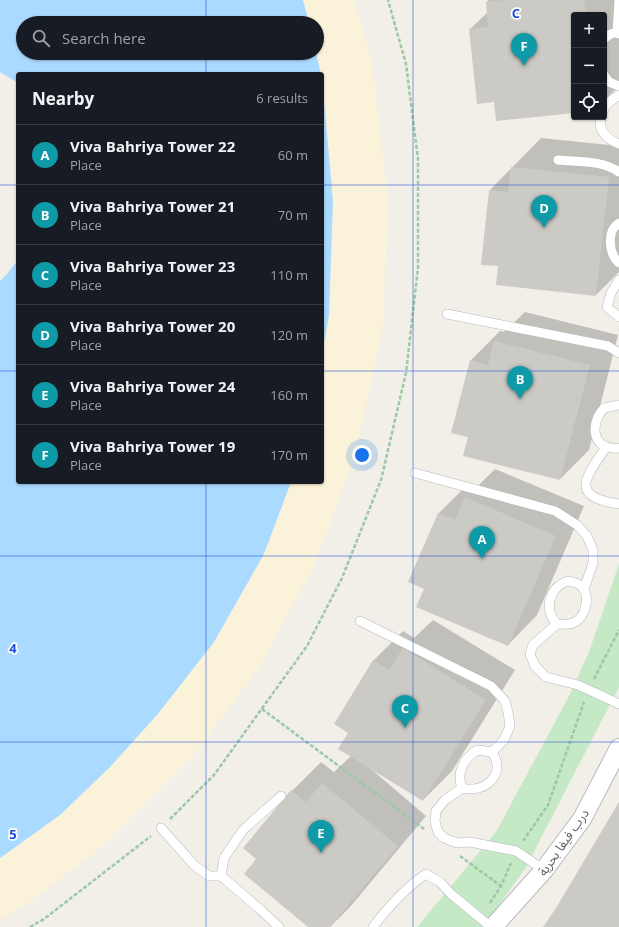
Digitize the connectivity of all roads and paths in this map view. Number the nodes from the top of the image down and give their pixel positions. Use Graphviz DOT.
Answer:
graph roads {
  1 [pos="388,0"];
  2 [pos="618,0"];
  3 [pos="618,34"];
  4 [pos="607,37"];
  5 [pos="607,79"];
  6 [pos="619,86"];
  7 [pos="619,96"];
  8 [pos="607,104"];
  9 [pos="600,120"];
  10 [pos="619,144"];
  11 [pos="558,160"];
  12 [pos="619,172"];
  13 [pos="619,223"];
  14 [pos="619,263"];
  15 [pos="619,280"];
  16 [pos="448,314"];
  17 [pos="619,317"];
  18 [pos="619,353"];
  19 [pos="619,405"];
  20 [pos="606,447"];
  21 [pos="619,448"];
  22 [pos="415,473"];
  23 [pos="619,504"];
  24 [pos="584,589"];
  25 [pos="360,621"];
  26 [pos="557,624"];
  27 [pos="619,630"];
  28 [pos="590,690"];
  29 [pos="619,704"];
  30 [pos="262,708"];
  31 [pos="619,748"];
  32 [pos="492,752"];
  33 [pos="462,788"];
  34 [pos="281,796"];
  35 [pos="161,828"];
  36 [pos="425,830"];
  37 [pos="516,851"];
  38 [pos="457,853"];
  39 [pos="544,870"];
  40 [pos="221,876"];
  41 [pos="501,886"];
  42 [pos="488,924"];
  43 [pos="30,927"];
  44 [pos="279,927"];
  45 [pos="373,927"];
  1 -- 30 [label="path"];
  2 -- 3 [label="lane"];
  3 -- 4 [label="lane"];
  5 -- 6 [label="lane"];
  7 -- 8 [label="lane"];
  9 -- 10 [label="lane"];
  11 -- 12 [label="lane"];
  13 -- 14 [label="lane"];
  15 -- 17 [label="lane"];
  16 -- 18 [label="lane"];
  19 -- 20 [label="lane"];
  20 -- 21 [label="lane"];
  20 -- 23 [label="lane"];
  22 -- 24 [label="lane"];
  24 -- 26 [label="lane"];
  24 -- 26 [label="lane"];
  25 -- 32 [label="lane"];
  26 -- 28 [label="lane"];
  27 -- 28 [label="path"];
  28 -- 29 [label="lane"];
  28 -- 37 [label="path"];
  30 -- 35 [label="path"];
  30 -- 36 [label="path"];
  31 -- 39 [label="street, درب فيفا بحرية"];
  32 -- 33 [label="lane"];
  32 -- 33 [label="lane"];
  33 -- 37 [label="lane"];
  34 -- 40 [label="lane"];
  35 -- 40 [label="lane"];
  35 -- 43 [label="path"];
  37 -- 39 [label="lane"];
  37 -- 41 [label="path"];
  38 -- 41 [label="path"];
  39 -- 42 [label="street, درب فيفا بحرية"];
  40 -- 44 [label="lane"];
  41 -- 42 [label="path"];
  42 -- 45 [label="lane"];
}
